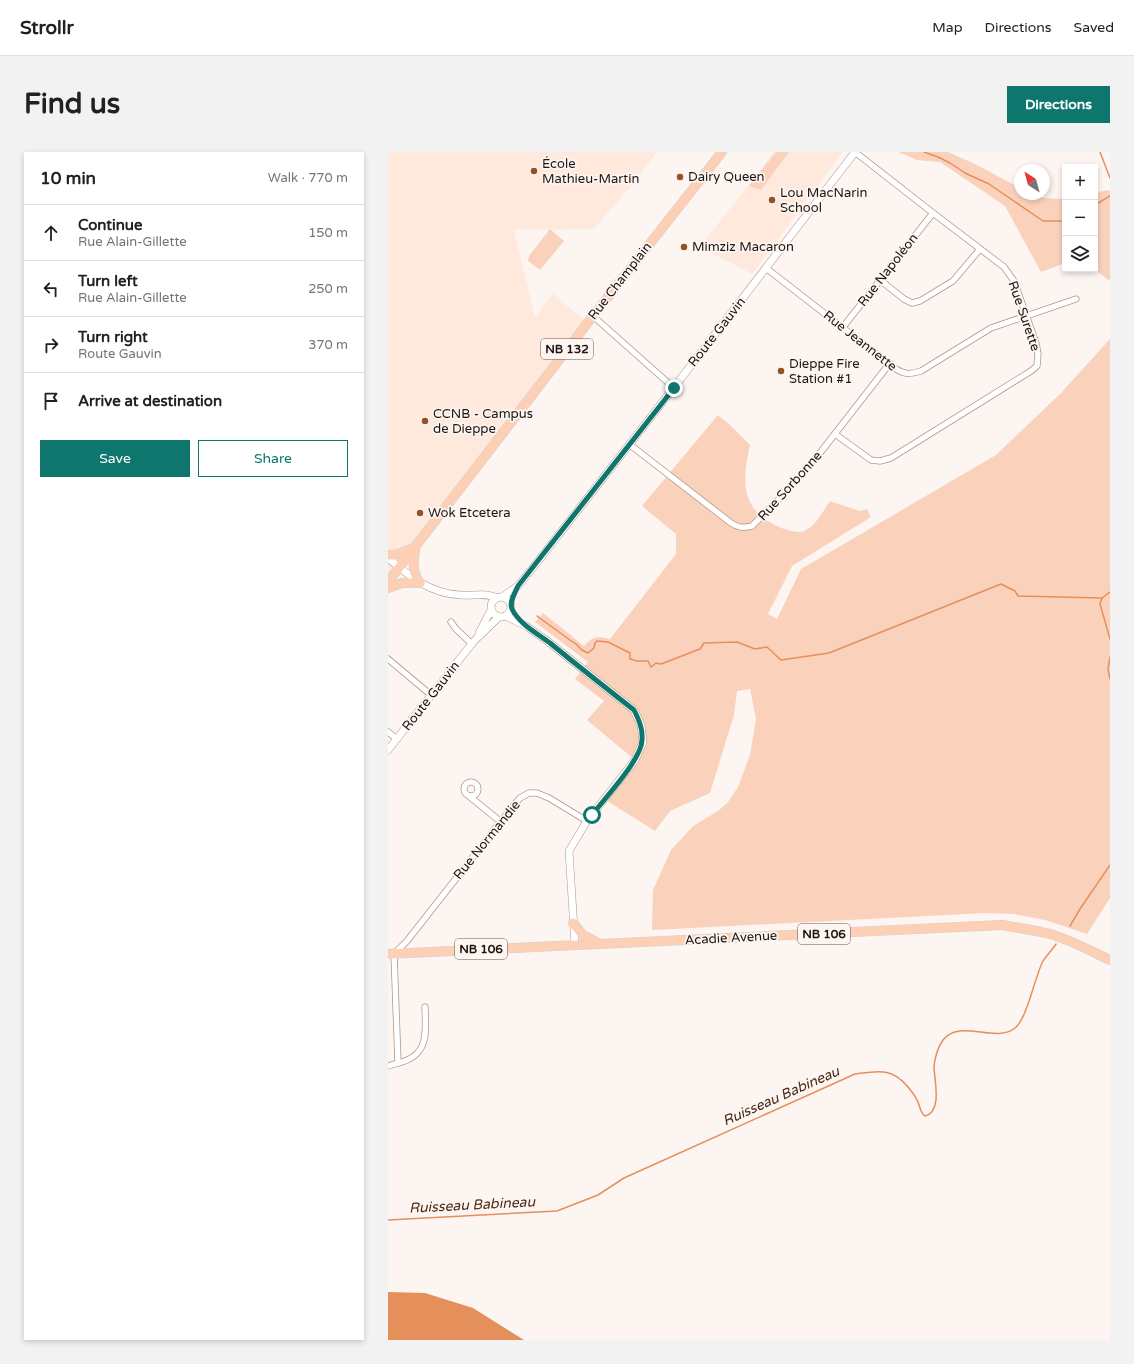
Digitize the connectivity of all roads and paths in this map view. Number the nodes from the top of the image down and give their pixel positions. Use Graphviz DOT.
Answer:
graph roads {
  1 [pos="722,152"];
  2 [pos="855,152"];
  3 [pos="933,214"];
  4 [pos="980,249"];
  5 [pos="766,268"];
  6 [pos="880,280"];
  7 [pos="1076,299"];
  8 [pos="593,316"];
  9 [pos="1026,316"];
  10 [pos="844,327"];
  11 [pos="890,363"];
  12 [pos="674,388"];
  13 [pos="835,434"];
  14 [pos="629,444"];
  15 [pos="416,547"];
  16 [pos="388,555"];
  17 [pos="388,558"];
  18 [pos="399,568"];
  19 [pos="388,582"];
  20 [pos="420,583"];
  21 [pos="518,586"];
  22 [pos="388,588"];
  23 [pos="480,594"];
  24 [pos="500,597"];
  25 [pos="511,606"];
  26 [pos="491,608"];
  27 [pos="503,617"];
  28 [pos="451,622"];
  29 [pos="526,626"];
  30 [pos="473,642"];
  31 [pos="388,659"];
  32 [pos="431,695"];
  33 [pos="388,732"];
  34 [pos="397,739"];
  35 [pos="388,750"];
  36 [pos="469,796"];
  37 [pos="587,821"];
  38 [pos="501,822"];
  39 [pos="573,923"];
  40 [pos="407,941"];
  41 [pos="601,944"];
  42 [pos="575,945"];
  43 [pos="411,953"];
  44 [pos="391,954"];
  45 [pos="1110,960"];
  46 [pos="425,1007"];
  47 [pos="398,1063"];
  48 [pos="388,1066"];
  1 -- 8 [label="main road, Rue Champlain / NB 132"];
  2 -- 3 [label="street, Rue Surette"];
  2 -- 5 [label="street, Route Gauvin"];
  3 -- 4 [label="street, Rue Surette"];
  3 -- 6 [label="street, Rue Napoléon"];
  4 -- 6 [label="street"];
  4 -- 9 [label="street, Rue Surette"];
  5 -- 10 [label="street, Rue Jeannette"];
  5 -- 12 [label="street, Route Gauvin"];
  6 -- 10 [label="street, Rue Napoléon"];
  7 -- 9 [label="street, Rue Jeannette"];
  8 -- 12 [label="street"];
  8 -- 15 [label="main road, Rue Champlain / NB 132"];
  9 -- 11 [label="street, Rue Jeannette"];
  9 -- 13 [label="street, Rue Surette"];
  10 -- 11 [label="street, Rue Jeannette"];
  11 -- 13 [label="street, Rue Sorbonne"];
  12 -- 14 [label="street, Route Gauvin"];
  13 -- 14 [label="street, Rue Sorbonne"];
  14 -- 21 [label="street, Route Gauvin"];
  15 -- 16 [label="main road"];
  15 -- 18 [label="main road, Rue Champlain / NB 132"];
  15 -- 20 [label="main road"];
  17 -- 18 [label="street"];
  18 -- 19 [label="main road, Rue Champlain / NB 132"];
  18 -- 20 [label="street"];
  20 -- 22 [label="main road"];
  20 -- 23 [label="street"];
  21 -- 24 [label="street, Route Gauvin"];
  21 -- 25 [label="street, Route Gauvin"];
  23 -- 24 [label="street"];
  23 -- 26 [label="street"];
  24 -- 25 [label="street"];
  24 -- 26 [label="street"];
  25 -- 27 [label="street"];
  25 -- 29 [label="street"];
  26 -- 27 [label="street"];
  26 -- 30 [label="street, Route Gauvin"];
  27 -- 29 [label="street"];
  27 -- 30 [label="street, Route Gauvin"];
  28 -- 30 [label="street"];
  29 -- 37 [label="street"];
  30 -- 32 [label="street, Route Gauvin"];
  31 -- 32 [label="street"];
  32 -- 34 [label="street, Route Gauvin"];
  33 -- 34 [label="street"];
  34 -- 35 [label="street, Route Gauvin"];
  36 -- 38 [label="street"];
  37 -- 38 [label="street, Rue Normandie"];
  37 -- 39 [label="street"];
  38 -- 40 [label="street, Rue Normandie"];
  39 -- 41 [label="main road"];
  39 -- 42 [label="street"];
  40 -- 43 [label="street"];
  40 -- 44 [label="street, Rue Normandie"];
  41 -- 42 [label="main road, Acadie Avenue / NB 106"];
  41 -- 45 [label="main road, Acadie Avenue / NB 106"];
  42 -- 43 [label="main road, Acadie Avenue / NB 106"];
  43 -- 44 [label="main road, Acadie Avenue / NB 106"];
  44 -- 47 [label="street"];
  46 -- 47 [label="street"];
  47 -- 48 [label="street"];
}
